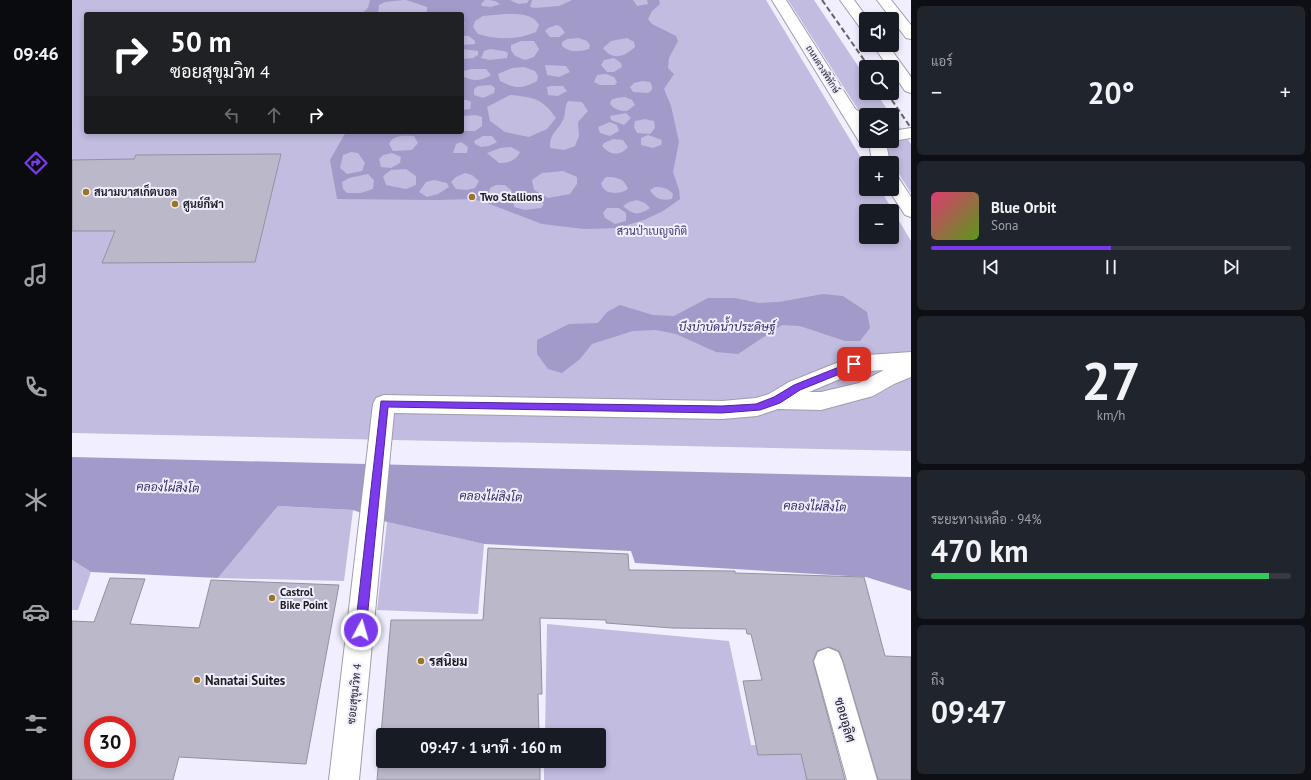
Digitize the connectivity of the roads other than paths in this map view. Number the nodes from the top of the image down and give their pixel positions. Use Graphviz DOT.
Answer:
graph roads {
  1 [pos="779,0"];
  2 [pos="847,0"];
  3 [pos="884,0"];
  4 [pos="859,16"];
  5 [pos="911,35"];
  6 [pos="885,52"];
  7 [pos="911,88"];
  8 [pos="849,112"];
  9 [pos="859,119"];
  10 [pos="859,128"];
  11 [pos="899,132"];
  12 [pos="911,133"];
  13 [pos="899,135"];
  14 [pos="899,192"];
  15 [pos="911,211"];
  16 [pos="911,360"];
  17 [pos="911,368"];
  18 [pos="777,400"];
  19 [pos="828,661"];
  20 [pos="344,780"];
  21 [pos="862,780"];
  1 -- 8 [label="main road, ถนนดวงพิทักษ์"];
  2 -- 4 [label="main road"];
  3 -- 5 [label="main road"];
  6 -- 7 [label="main road"];
  8 -- 9 [label="main road"];
  8 -- 10 [label="main road, ถนนดวงพิทักษ์"];
  11 -- 12 [label="main road"];
  12 -- 13 [label="main road"];
  14 -- 15 [label="main road"];
  16 -- 18 [label="main road, ซอยสุขุมวิท 4"];
  17 -- 18 [label="main road, ซอยสุขุมวิท 4"];
  18 -- 20 [label="main road, ซอยสุขุมวิท 4"];
  19 -- 21 [label="main road, ซอยอุลิศ"];
}
